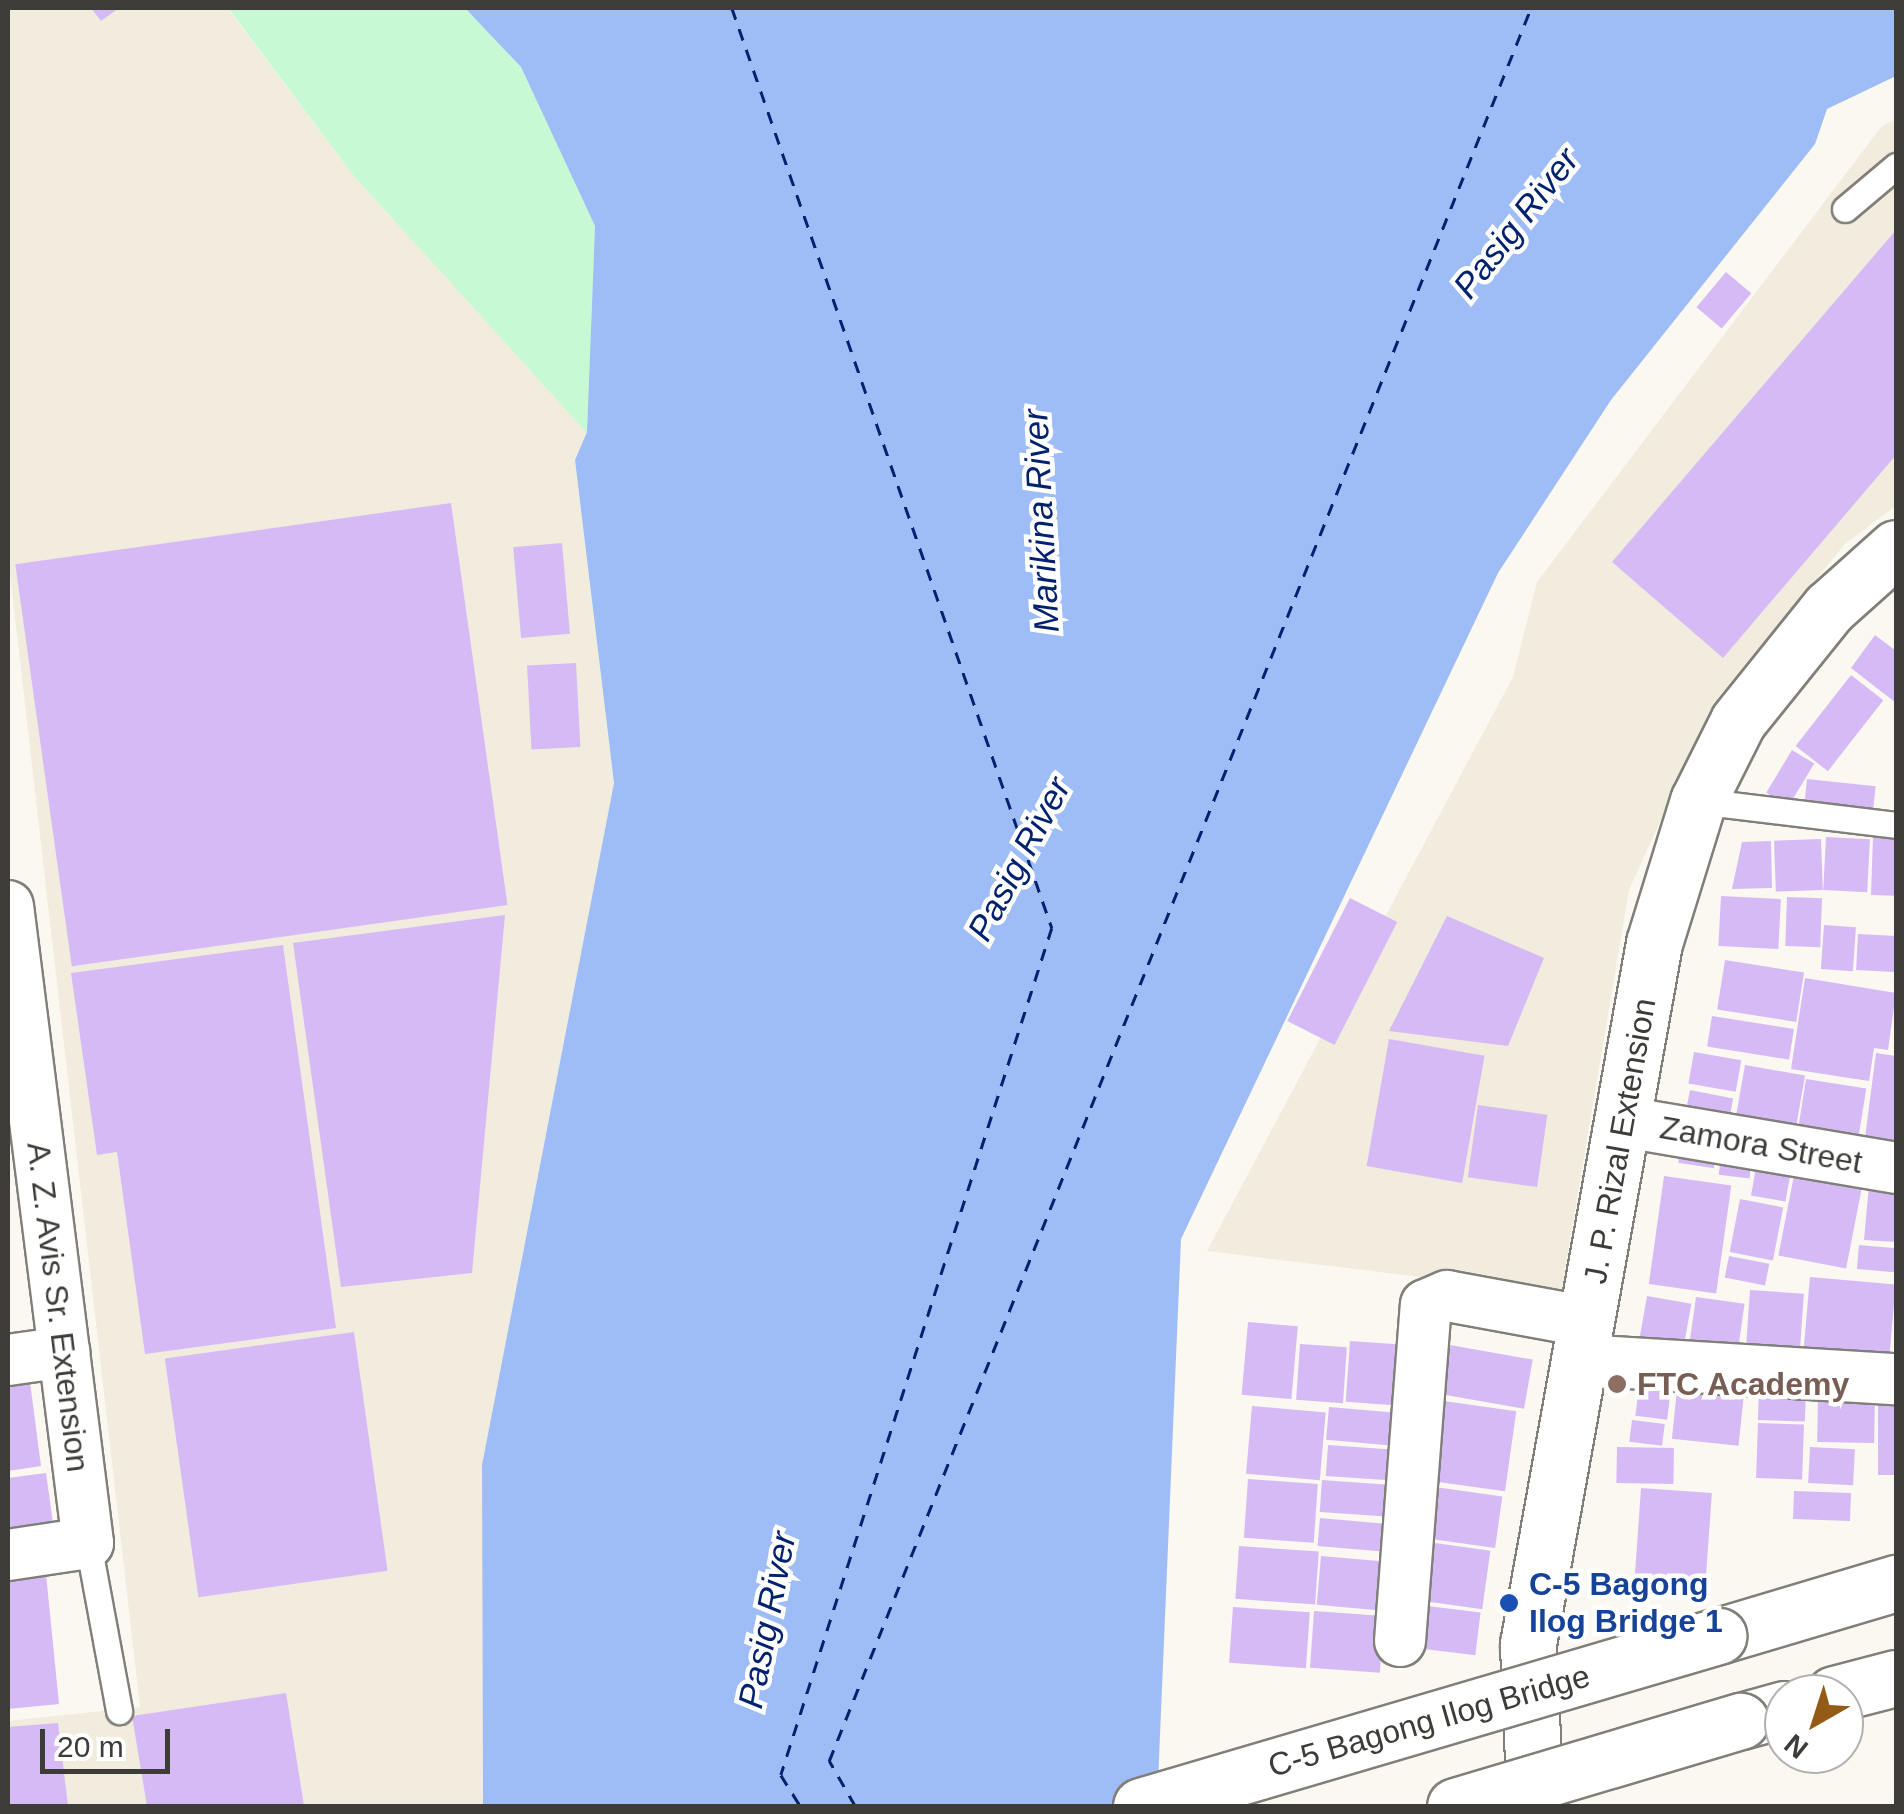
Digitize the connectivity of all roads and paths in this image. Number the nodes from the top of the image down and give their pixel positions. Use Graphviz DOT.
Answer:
graph roads {
  1 [pos="1896,166"];
  2 [pos="1845,209"];
  3 [pos="1896,548"];
  4 [pos="1698,801"];
  5 [pos="1896,825"];
  6 [pos="8,906"];
  7 [pos="11,965"];
  8 [pos="1625,1122"];
  9 [pos="1896,1168"];
  10 [pos="1585,1341"];
  11 [pos="64,1352"];
  12 [pos="8,1360"];
  13 [pos="1896,1378"];
  14 [pos="8,1555"];
  15 [pos="94,1566"];
  16 [pos="1896,1583"];
  17 [pos="1400,1641"];
  18 [pos="1896,1678"];
  19 [pos="1864,1686"];
  20 [pos="119,1711"];
  21 [pos="1762,1715"];
  22 [pos="1141,1806"];
  23 [pos="1455,1806"];
  24 [pos="1535,1806"];
  1 -- 2 [label="lane"];
  3 -- 4 [label="main road, J. P. Rizal Extension"];
  4 -- 5 [label="lane"];
  4 -- 8 [label="main road, J. P. Rizal Extension"];
  6 -- 7 [label="street, A. Z. Avis Sr. Extension"];
  7 -- 11 [label="street, A. Z. Avis Sr. Extension"];
  8 -- 9 [label="street, Zamora Street"];
  8 -- 10 [label="main road, J. P. Rizal Extension"];
  10 -- 13 [label="street"];
  10 -- 17 [label="street"];
  10 -- 24 [label="main road, J. P. Rizal Extension"];
  11 -- 12 [label="street"];
  11 -- 15 [label="street, A. Z. Avis Sr. Extension"];
  14 -- 15 [label="street"];
  15 -- 20 [label="lane"];
  16 -- 22 [label="main road, C-5 Bagong Ilog Bridge, bridge"];
  18 -- 19 [label="main road"];
  21 -- 23 [label="main road, bridge"];
}
